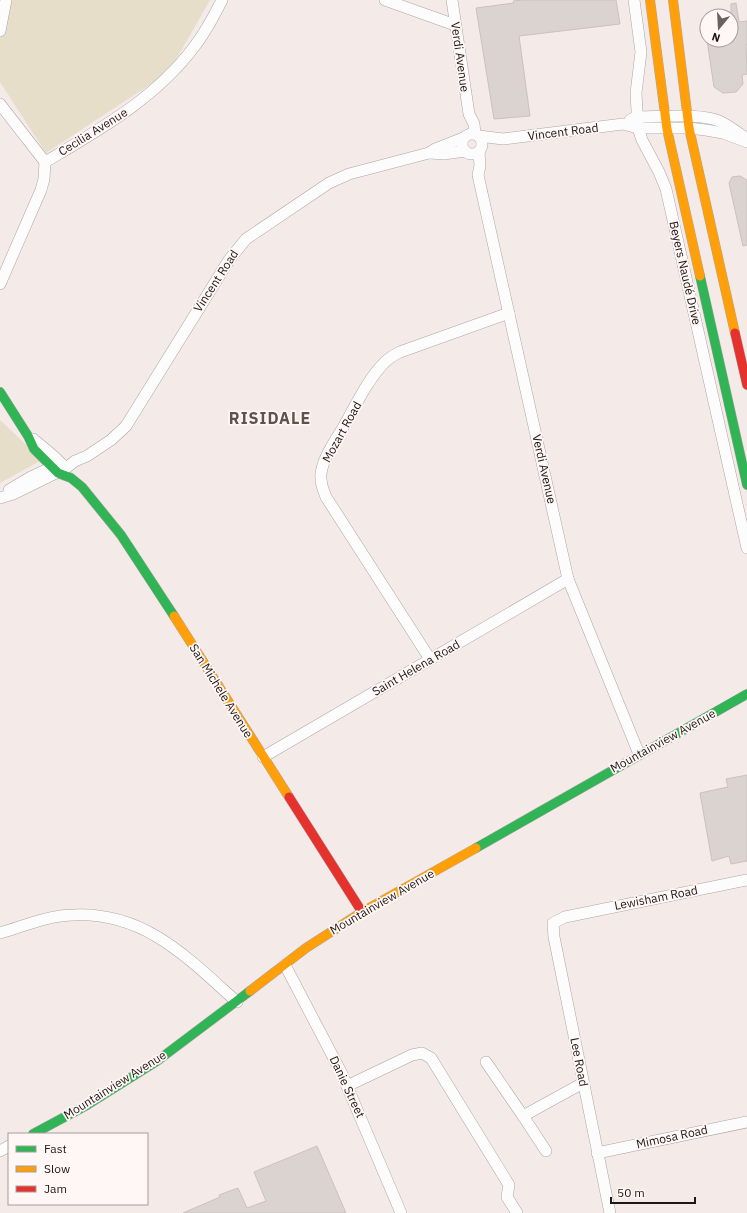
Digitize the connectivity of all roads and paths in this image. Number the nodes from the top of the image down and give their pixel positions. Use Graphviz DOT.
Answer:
graph roads {
  1 [pos="6,0"];
  2 [pos="222,0"];
  3 [pos="385,0"];
  4 [pos="452,0"];
  5 [pos="634,0"];
  6 [pos="650,0"];
  7 [pos="673,0"];
  8 [pos="455,25"];
  9 [pos="0,31"];
  10 [pos="0,104"];
  11 [pos="665,117"];
  12 [pos="688,117"];
  13 [pos="637,122"];
  14 [pos="689,128"];
  15 [pos="667,129"];
  16 [pos="471,136"];
  17 [pos="504,139"];
  18 [pos="746,139"];
  19 [pos="473,151"];
  20 [pos="429,153"];
  21 [pos="45,162"];
  22 [pos="0,284"];
  23 [pos="509,313"];
  24 [pos="747,385"];
  25 [pos="0,392"];
  26 [pos="28,436"];
  27 [pos="64,469"];
  28 [pos="747,485"];
  29 [pos="747,548"];
  30 [pos="568,579"];
  31 [pos="430,659"];
  32 [pos="747,694"];
  33 [pos="639,754"];
  34 [pos="263,757"];
  35 [pos="747,880"];
  36 [pos="362,912"];
  37 [pos="565,917"];
  38 [pos="0,933"];
  39 [pos="285,965"];
  40 [pos="237,1002"];
  41 [pos="486,1062"];
  42 [pos="583,1083"];
  43 [pos="347,1086"];
  44 [pos="523,1116"];
  45 [pos="747,1122"];
  46 [pos="35,1133"];
  47 [pos="546,1151"];
  48 [pos="597,1153"];
  49 [pos="401,1213"];
  50 [pos="517,1213"];
  51 [pos="610,1213"];
  1 -- 9 [label="street"];
  2 -- 21 [label="street, Cecilia Avenue"];
  3 -- 8 [label="street"];
  4 -- 8 [label="street, Verdi Avenue"];
  5 -- 13 [label="street, Beyers Naudé Drive"];
  6 -- 11 [label="street, Beyers Naudé Drive"];
  7 -- 12 [label="street"];
  8 -- 16 [label="street, Verdi Avenue"];
  10 -- 21 [label="street"];
  11 -- 12 [label="street, Vincent Road"];
  11 -- 13 [label="street, Vincent Road"];
  11 -- 15 [label="street, Beyers Naudé Drive"];
  12 -- 14 [label="street"];
  12 -- 18 [label="street, Vincent Road"];
  13 -- 15 [label="street"];
  13 -- 17 [label="street, Vincent Road"];
  13 -- 29 [label="street, Beyers Naudé Drive"];
  14 -- 15 [label="street"];
  14 -- 18 [label="street"];
  14 -- 24 [label="street"];
  15 -- 28 [label="street, Beyers Naudé Drive"];
  16 -- 17 [label="street, Vincent Road"];
  16 -- 19 [label="street"];
  16 -- 19 [label="street"];
  16 -- 20 [label="street, Vincent Road"];
  17 -- 19 [label="street, Vincent Road"];
  19 -- 20 [label="street, Vincent Road"];
  19 -- 23 [label="street, Verdi Avenue"];
  20 -- 27 [label="street, Vincent Road"];
  21 -- 22 [label="street, Cecilia Avenue"];
  23 -- 30 [label="street, Verdi Avenue"];
  23 -- 31 [label="street, Mozart Road"];
  25 -- 26 [label="street"];
  26 -- 27 [label="street, San Michele Avenue"];
  27 -- 34 [label="street, San Michele Avenue"];
  30 -- 31 [label="street, Saint Helena Road"];
  30 -- 33 [label="street, Verdi Avenue"];
  31 -- 34 [label="street, Saint Helena Road"];
  32 -- 33 [label="street, Mountainview Avenue"];
  33 -- 36 [label="street, Mountainview Avenue"];
  34 -- 36 [label="street, San Michele Avenue"];
  35 -- 37 [label="street, Lewisham Road"];
  36 -- 39 [label="street, Mountainview Avenue"];
  37 -- 42 [label="street, Lee Road"];
  38 -- 40 [label="street"];
  39 -- 40 [label="street, Mountainview Avenue"];
  39 -- 43 [label="street, Danie Street"];
  40 -- 46 [label="street, Mountainview Avenue"];
  41 -- 44 [label="street"];
  42 -- 44 [label="street"];
  42 -- 48 [label="street, Lee Road"];
  43 -- 49 [label="street, Danie Street"];
  43 -- 50 [label="street"];
  44 -- 47 [label="street"];
  45 -- 48 [label="street, Mimosa Road"];
  48 -- 51 [label="street, Lee Road"];
}
